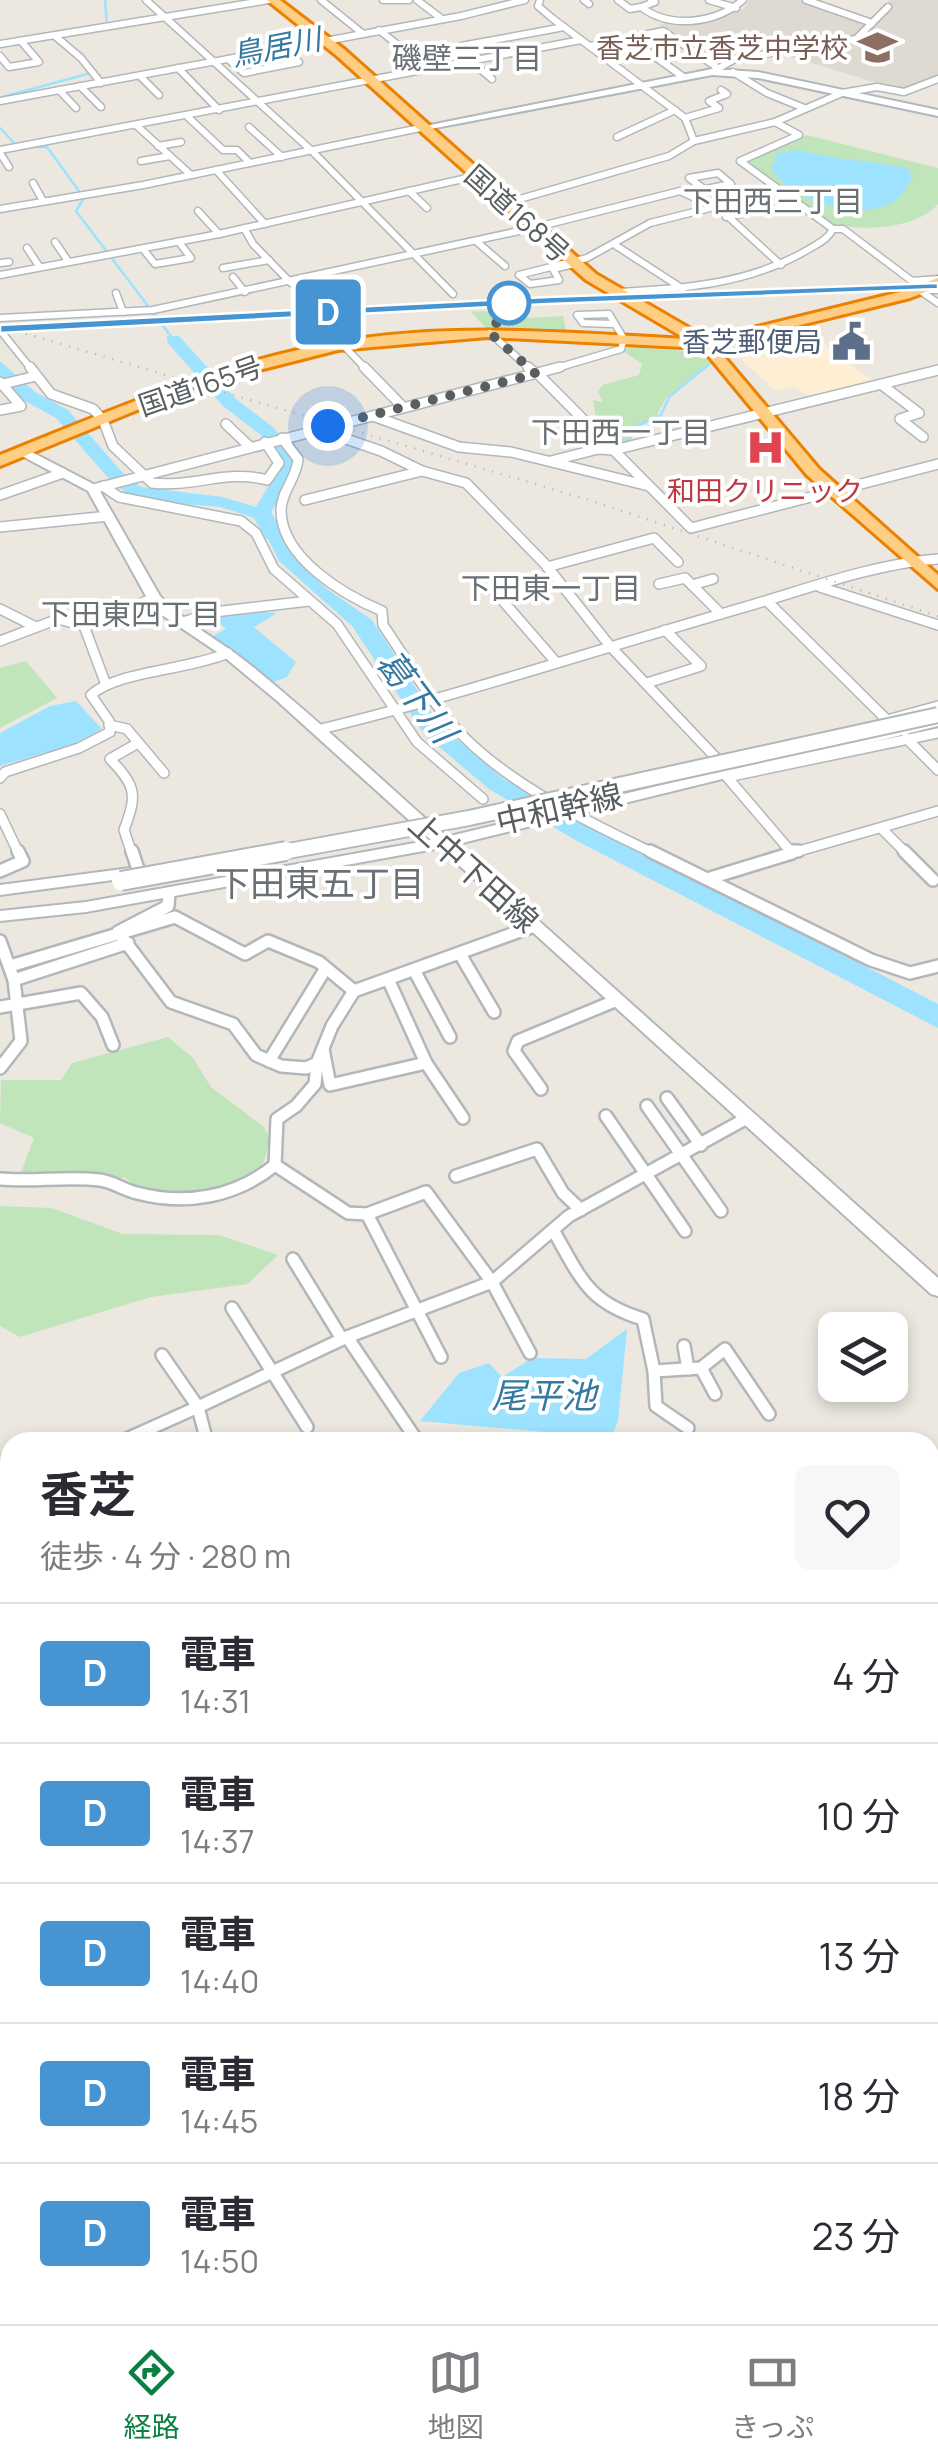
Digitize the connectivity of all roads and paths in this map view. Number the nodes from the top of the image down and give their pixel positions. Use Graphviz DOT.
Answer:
graph roads {
  1 [pos="146,0"];
  2 [pos="271,0"];
  3 [pos="321,0"];
  4 [pos="383,0"];
  5 [pos="408,0"];
  6 [pos="417,0"];
  7 [pos="486,0"];
  8 [pos="527,0"];
  9 [pos="541,0"];
  10 [pos="618,0"];
  11 [pos="650,0"];
  12 [pos="709,0"];
  13 [pos="743,0"];
  14 [pos="806,0"];
  15 [pos="496,6"];
  16 [pos="641,7"];
  17 [pos="736,8"];
  18 [pos="888,8"];
  19 [pos="164,19"];
  20 [pos="442,19"];
  21 [pos="662,21"];
  22 [pos="872,22"];
  23 [pos="124,25"];
  24 [pos="564,27"];
  25 [pos="379,30"];
  26 [pos="663,31"];
  27 [pos="362,32"];
  28 [pos="136,35"];
  29 [pos="53,36"];
  30 [pos="323,37"];
  31 [pos="629,38"];
  32 [pos="581,40"];
  33 [pos="21,41"];
  34 [pos="0,44"];
  35 [pos="590,46"];
  36 [pos="282,47"];
  37 [pos="424,51"];
  38 [pos="0,56"];
  39 [pos="228,59"];
  40 [pos="472,60"];
  41 [pos="213,62"];
  42 [pos="442,66"];
  43 [pos="178,68"];
  44 [pos="428,69"];
  45 [pos="714,69"];
  46 [pos="733,72"];
  47 [pos="140,76"];
  48 [pos="682,76"];
  49 [pos="492,79"];
  50 [pos="938,79"];
  51 [pos="102,82"];
  52 [pos="373,82"];
  53 [pos="641,84"];
  54 [pos="80,86"];
  55 [pos="59,90"];
  56 [pos="721,90"];
  57 [pos="118,94"];
  58 [pos="842,94"];
  59 [pos="160,95"];
  60 [pos="736,100"];
  61 [pos="0,102"];
  62 [pos="256,102"];
  63 [pos="715,105"];
  64 [pos="76,108"];
  65 [pos="101,108"];
  66 [pos="229,108"];
  67 [pos="804,108"];
  68 [pos="220,110"];
  69 [pos="674,110"];
  70 [pos="938,112"];
  71 [pos="236,115"];
  72 [pos="188,117"];
  73 [pos="685,118"];
  74 [pos="776,122"];
  75 [pos="138,126"];
  76 [pos="249,127"];
  77 [pos="425,128"];
  78 [pos="616,137"];
  79 [pos="694,141"];
  80 [pos="181,142"];
  81 [pos="158,146"];
  82 [pos="312,151"];
  83 [pos="0,152"];
  84 [pos="170,156"];
  85 [pos="282,157"];
  86 [pos="141,161"];
  87 [pos="250,163"];
  88 [pos="9,167"];
  89 [pos="216,170"];
  90 [pos="191,175"];
  91 [pos="476,176"];
  92 [pos="33,183"];
  93 [pos="704,189"];
  94 [pos="409,191"];
  95 [pos="690,192"];
  96 [pos="43,201"];
  97 [pos="360,201"];
  98 [pos="506,203"];
  99 [pos="427,208"];
  100 [pos="714,208"];
  101 [pos="769,208"];
  102 [pos="0,209"];
  103 [pos="198,211"];
  104 [pos="682,214"];
  105 [pos="726,218"];
  106 [pos="266,224"];
  107 [pos="697,227"];
  108 [pos="244,228"];
  109 [pos="533,228"];
  110 [pos="834,229"];
  111 [pos="219,234"];
  112 [pos="476,241"];
  113 [pos="54,242"];
  114 [pos="179,242"];
  115 [pos="615,245"];
  116 [pos="28,248"];
  117 [pos="143,248"];
  118 [pos="412,255"];
  119 [pos="269,260"];
  120 [pos="68,261"];
  121 [pos="572,262"];
  122 [pos="781,264"];
  123 [pos="39,266"];
  124 [pos="505,266"];
  125 [pos="223,268"];
  126 [pos="0,275"];
  127 [pos="234,276"];
  128 [pos="938,281"];
  129 [pos="292,283"];
  130 [pos="683,290"];
  131 [pos="919,290"];
  132 [pos="938,290"];
  133 [pos="245,292"];
  134 [pos="617,292"];
  135 [pos="116,293"];
  136 [pos="453,294"];
  137 [pos="160,296"];
  138 [pos="938,303"];
  139 [pos="168,307"];
  140 [pos="123,312"];
  141 [pos="0,318"];
  142 [pos="614,324"];
  143 [pos="670,324"];
  144 [pos="490,333"];
  145 [pos="1,335"];
  146 [pos="624,339"];
  147 [pos="650,342"];
  148 [pos="706,344"];
  149 [pos="343,346"];
  150 [pos="938,370"];
  151 [pos="536,373"];
  152 [pos="36,376"];
  153 [pos="1,383"];
  154 [pos="882,385"];
  155 [pos="403,408"];
  156 [pos="0,410"];
  157 [pos="766,413"];
  158 [pos="372,416"];
  159 [pos="100,421"];
  160 [pos="226,424"];
  161 [pos="317,429"];
  162 [pos="923,437"];
  163 [pos="282,438"];
  164 [pos="265,442"];
  165 [pos="249,446"];
  166 [pos="614,450"];
  167 [pos="26,453"];
  168 [pos="0,461"];
  169 [pos="552,461"];
  170 [pos="938,464"];
  171 [pos="422,471"];
  172 [pos="64,473"];
  173 [pos="141,476"];
  174 [pos="649,486"];
  175 [pos="98,488"];
  176 [pos="833,490"];
  177 [pos="0,495"];
  178 [pos="306,500"];
  179 [pos="109,516"];
  180 [pos="0,528"];
  181 [pos="938,558"];
  182 [pos="912,561"];
  183 [pos="678,562"];
  184 [pos="547,567"];
  185 [pos="713,579"];
  186 [pos="659,584"];
  187 [pos="938,584"];
  188 [pos="692,585"];
  189 [pos="490,586"];
  190 [pos="820,586"];
  191 [pos="154,598"];
  192 [pos="309,601"];
  193 [pos="767,602"];
  194 [pos="0,608"];
  195 [pos="721,614"];
  196 [pos="183,622"];
  197 [pos="84,626"];
  198 [pos="938,626"];
  199 [pos="36,627"];
  200 [pos="665,630"];
  201 [pos="0,641"];
  202 [pos="610,646"];
  203 [pos="228,652"];
  204 [pos="556,661"];
  205 [pos="105,682"];
  206 [pos="647,683"];
  207 [pos="436,701"];
  208 [pos="394,712"];
  209 [pos="937,717"];
  210 [pos="109,725"];
  211 [pos="317,730"];
  212 [pos="897,730"];
  213 [pos="938,733"];
  214 [pos="138,743"];
  215 [pos="723,769"];
  216 [pos="938,770"];
  217 [pos="164,772"];
  218 [pos="0,778"];
  219 [pos="542,797"];
  220 [pos="489,803"];
  221 [pos="938,811"];
  222 [pos="572,813"];
  223 [pos="0,814"];
  224 [pos="420,823"];
  225 [pos="881,828"];
  226 [pos="442,843"];
  227 [pos="792,853"];
  228 [pos="0,871"];
  229 [pos="139,872"];
  230 [pos="707,879"];
  231 [pos="933,880"];
  232 [pos="122,886"];
  233 [pos="0,890"];
  234 [pos="169,893"];
  235 [pos="0,898"];
  236 [pos="0,912"];
  237 [pos="534,926"];
  238 [pos="124,939"];
  239 [pos="0,941"];
  240 [pos="460,954"];
  241 [pos="6,962"];
  242 [pos="938,966"];
  243 [pos="326,968"];
  244 [pos="414,970"];
  245 [pos="14,980"];
  246 [pos="388,980"];
  247 [pos="354,991"];
  248 [pos="616,1000"];
  249 [pos="17,1003"];
  250 [pos="0,1006"];
  251 [pos="494,1012"];
  252 [pos="450,1037"];
  253 [pos="113,1045"];
  254 [pos="323,1050"];
  255 [pos="269,1061"];
  256 [pos="317,1063"];
  257 [pos="426,1063"];
  258 [pos="0,1068"];
  259 [pos="541,1090"];
  260 [pos="667,1098"];
  261 [pos="648,1106"];
  262 [pos="606,1116"];
  263 [pos="463,1118"];
  264 [pos="748,1118"];
  265 [pos="701,1144"];
  266 [pos="680,1155"];
  267 [pos="275,1165"];
  268 [pos="645,1175"];
  269 [pos="456,1176"];
  270 [pos="0,1179"];
  271 [pos="580,1210"];
  272 [pos="721,1212"];
  273 [pos="367,1214"];
  274 [pos="552,1230"];
  275 [pos="685,1231"];
  276 [pos="292,1259"];
  277 [pos="492,1282"];
  278 [pos="938,1289"];
  279 [pos="232,1308"];
  280 [pos="418,1310"];
  281 [pos="344,1338"];
  282 [pos="684,1346"];
  283 [pos="530,1352"];
  284 [pos="162,1354"];
  285 [pos="441,1357"];
  286 [pos="694,1368"];
  287 [pos="654,1371"];
  288 [pos="270,1373"];
  289 [pos="715,1394"];
  290 [pos="198,1407"];
  291 [pos="769,1414"];
  292 [pos="307,1427"];
  293 [pos="688,1428"];
  294 [pos="142,1432"];
  295 [pos="204,1432"];
  296 [pos="411,1432"];
  1 -- 19 [label="street"];
  2 -- 19 [label="street"];
  2 -- 30 [label="highway, 国道168号"];
  3 -- 27 [label="street"];
  4 -- 5 [label="street"];
  6 -- 20 [label="street"];
  7 -- 15 [label="street"];
  8 -- 9 [label="street"];
  8 -- 15 [label="street"];
  9 -- 24 [label="street"];
  10 -- 16 [label="street"];
  11 -- 16 [label="street"];
  12 -- 17 [label="street"];
  13 -- 17 [label="street"];
  14 -- 22 [label="street"];
  15 -- 20 [label="street"];
  16 -- 21 [label="street"];
  17 -- 21 [label="street"];
  18 -- 22 [label="street"];
  19 -- 23 [label="street"];
  19 -- 41 [label="street"];
  20 -- 25 [label="street"];
  21 -- 26 [label="street"];
  22 -- 45 [label="street"];
  23 -- 28 [label="street"];
  23 -- 29 [label="street"];
  24 -- 32 [label="street"];
  24 -- 40 [label="street"];
  25 -- 27 [label="street"];
  25 -- 44 [label="street"];
  26 -- 31 [label="street"];
  26 -- 45 [label="street"];
  27 -- 30 [label="street"];
  29 -- 33 [label="street"];
  29 -- 51 [label="street"];
  30 -- 36 [label="street"];
  30 -- 52 [label="highway, 国道168号"];
  31 -- 35 [label="street"];
  31 -- 48 [label="street"];
  32 -- 35 [label="street"];
  32 -- 40 [label="street"];
  33 -- 34 [label="street"];
  33 -- 38 [label="street"];
  35 -- 53 [label="street"];
  36 -- 39 [label="street"];
  36 -- 39 [label="street"];
  37 -- 42 [label="street"];
  39 -- 41 [label="street"];
  40 -- 42 [label="street"];
  40 -- 49 [label="street"];
  41 -- 43 [label="street"];
  41 -- 62 [label="street"];
  42 -- 44 [label="street"];
  43 -- 47 [label="street"];
  43 -- 68 [label="street"];
  44 -- 52 [label="street"];
  45 -- 46 [label="main road"];
  45 -- 48 [label="main road"];
  46 -- 58 [label="main road"];
  46 -- 67 [label="street"];
  47 -- 51 [label="street"];
  47 -- 59 [label="street"];
  48 -- 53 [label="main road"];
  50 -- 58 [label="street"];
  51 -- 54 [label="street"];
  51 -- 57 [label="street"];
  52 -- 62 [label="street"];
  52 -- 77 [label="highway, 国道168号"];
  53 -- 69 [label="street"];
  53 -- 77 [label="main road"];
  54 -- 55 [label="street"];
  54 -- 65 [label="street"];
  55 -- 61 [label="street"];
  55 -- 64 [label="street"];
  56 -- 63 [label="street"];
  58 -- 67 [label="street"];
  58 -- 70 [label="main road"];
  60 -- 63 [label="street"];
  62 -- 66 [label="street"];
  62 -- 82 [label="street"];
  63 -- 73 [label="street"];
  66 -- 68 [label="street"];
  66 -- 71 [label="street"];
  67 -- 74 [label="street"];
  68 -- 72 [label="street"];
  69 -- 73 [label="street"];
  69 -- 78 [label="street"];
  72 -- 75 [label="street"];
  72 -- 87 [label="street"];
  73 -- 79 [label="street"];
  74 -- 79 [label="street"];
  74 -- 110 [label="street"];
  75 -- 81 [label="street"];
  75 -- 83 [label="street"];
  76 -- 85 [label="street"];
  77 -- 82 [label="street"];
  77 -- 91 [label="highway, 国道168号"];
  79 -- 98 [label="street"];
  80 -- 81 [label="street"];
  81 -- 84 [label="street"];
  82 -- 85 [label="street"];
  82 -- 97 [label="street"];
  83 -- 88 [label="street"];
  84 -- 86 [label="street"];
  84 -- 90 [label="street"];
  85 -- 87 [label="street"];
  87 -- 89 [label="street"];
  89 -- 90 [label="street"];
  89 -- 106 [label="street"];
  90 -- 96 [label="street"];
  91 -- 94 [label="street"];
  91 -- 98 [label="highway, 国道168号"];
  92 -- 96 [label="street"];
  93 -- 93 [label="street"];
  93 -- 95 [label="street"];
  94 -- 97 [label="street"];
  94 -- 99 [label="street"];
  95 -- 100 [label="street"];
  95 -- 109 [label="street"];
  96 -- 102 [label="street"];
  97 -- 106 [label="street"];
  97 -- 118 [label="street"];
  98 -- 109 [label="highway, 国道168号"];
  100 -- 104 [label="street"];
  100 -- 105 [label="street"];
  101 -- 105 [label="street"];
  103 -- 111 [label="street"];
  104 -- 107 [label="street"];
  104 -- 115 [label="street"];
  105 -- 122 [label="street"];
  106 -- 108 [label="street"];
  108 -- 111 [label="street"];
  108 -- 119 [label="street"];
  109 -- 112 [label="street"];
  109 -- 121 [label="highway, 国道168号"];
  110 -- 122 [label="street"];
  110 -- 128 [label="street"];
  111 -- 114 [label="street"];
  112 -- 118 [label="street"];
  112 -- 124 [label="street"];
  113 -- 120 [label="street"];
  114 -- 117 [label="street"];
  114 -- 117 [label="street"];
  115 -- 121 [label="street"];
  115 -- 130 [label="street"];
  116 -- 123 [label="street"];
  117 -- 120 [label="street"];
  118 -- 129 [label="street"];
  118 -- 136 [label="street"];
  119 -- 125 [label="street"];
  119 -- 129 [label="street"];
  120 -- 123 [label="street"];
  121 -- 121 [label="street"];
  121 -- 134 [label="highway, 国道168号"];
  122 -- 130 [label="street"];
  123 -- 126 [label="street"];
  127 -- 133 [label="street"];
  128 -- 131 [label="highway, 国道165号"];
  129 -- 133 [label="street"];
  130 -- 134 [label="street"];
  131 -- 132 [label="street"];
  131 -- 138 [label="street"];
  131 -- 148 [label="highway, 国道165号"];
  133 -- 139 [label="street"];
  134 -- 143 [label="highway, 国道168号"];
  135 -- 140 [label="street"];
  137 -- 139 [label="street"];
  139 -- 140 [label="street"];
  140 -- 141 [label="street"];
  142 -- 146 [label="street"];
  143 -- 147 [label="highway"];
  143 -- 148 [label="highway, 国道168号"];
  144 -- 146 [label="highway, 国道165号"];
  144 -- 149 [label="highway, 国道165号"];
  144 -- 151 [label="street"];
  145 -- 152 [label="street"];
  146 -- 147 [label="highway, 国道165号"];
  146 -- 151 [label="street"];
  147 -- 148 [label="highway, 国道165号"];
  148 -- 157 [label="highway, 国道168号"];
  149 -- 155 [label="street"];
  149 -- 159 [label="highway, 国道165号"];
  150 -- 154 [label="street"];
  151 -- 155 [label="street"];
  151 -- 166 [label="street"];
  152 -- 153 [label="street"];
  152 -- 159 [label="street"];
  153 -- 156 [label="street"];
  154 -- 157 [label="street"];
  154 -- 162 [label="street"];
  155 -- 158 [label="street"];
  157 -- 166 [label="street"];
  157 -- 176 [label="highway, 国道168号"];
  158 -- 161 [label="street"];
  158 -- 169 [label="street"];
  159 -- 167 [label="highway, 国道165号"];
  159 -- 173 [label="street"];
  160 -- 165 [label="street"];
  161 -- 163 [label="street"];
  161 -- 171 [label="street"];
  163 -- 164 [label="street"];
  163 -- 207 [label="street"];
  164 -- 165 [label="street"];
  164 -- 173 [label="street"];
  165 -- 173 [label="street"];
  166 -- 169 [label="street"];
  166 -- 174 [label="street"];
  167 -- 168 [label="highway, 国道165号"];
  167 -- 172 [label="main road"];
  169 -- 174 [label="street"];
  170 -- 176 [label="street"];
  171 -- 178 [label="street"];
  171 -- 184 [label="street"];
  172 -- 175 [label="main road"];
  172 -- 177 [label="street"];
  173 -- 175 [label="street"];
  174 -- 176 [label="street"];
  175 -- 179 [label="main road, 上中下田線"];
  175 -- 192 [label="street"];
  176 -- 182 [label="highway, 国道168号"];
  179 -- 180 [label="street"];
  179 -- 191 [label="main road, 上中下田線"];
  181 -- 182 [label="street"];
  182 -- 187 [label="highway, 国道168号"];
  182 -- 190 [label="street"];
  183 -- 184 [label="street"];
  184 -- 202 [label="street"];
  185 -- 188 [label="street"];
  186 -- 188 [label="street"];
  188 -- 195 [label="street"];
  189 -- 204 [label="street"];
  190 -- 193 [label="street"];
  190 -- 198 [label="street"];
  191 -- 196 [label="main road, 上中下田線"];
  191 -- 197 [label="street"];
  192 -- 196 [label="street"];
  192 -- 208 [label="street"];
  193 -- 195 [label="street"];
  193 -- 212 [label="street"];
  194 -- 199 [label="street"];
  195 -- 200 [label="street"];
  196 -- 203 [label="main road, 上中下田線"];
  197 -- 199 [label="street"];
  197 -- 205 [label="street"];
  199 -- 201 [label="street"];
  200 -- 202 [label="street"];
  200 -- 206 [label="street"];
  202 -- 204 [label="street"];
  202 -- 206 [label="street"];
  203 -- 205 [label="street"];
  203 -- 211 [label="main road, 上中下田線"];
  204 -- 207 [label="street"];
  205 -- 210 [label="street"];
  206 -- 215 [label="street"];
  207 -- 208 [label="street"];
  207 -- 219 [label="street"];
  208 -- 211 [label="street"];
  208 -- 220 [label="street"];
  209 -- 212 [label="main road"];
  209 -- 232 [label="main road, 中和幹線"];
  210 -- 214 [label="street"];
  210 -- 218 [label="street"];
  211 -- 224 [label="main road, 上中下田線"];
  212 -- 213 [label="street"];
  212 -- 215 [label="main road"];
  212 -- 216 [label="street"];
  214 -- 217 [label="street"];
  214 -- 229 [label="street"];
  215 -- 219 [label="main road"];
  215 -- 222 [label="main road"];
  215 -- 227 [label="street"];
  219 -- 220 [label="main road, bridge"];
  219 -- 222 [label="street"];
  220 -- 224 [label="main road"];
  221 -- 225 [label="street"];
  222 -- 226 [label="main road"];
  222 -- 230 [label="street"];
  223 -- 228 [label="street"];
  224 -- 226 [label="main road, 上中下田線"];
  224 -- 229 [label="main road"];
  225 -- 227 [label="street"];
  225 -- 231 [label="street"];
  226 -- 234 [label="main road"];
  226 -- 237 [label="main road, 上中下田線"];
  227 -- 230 [label="street"];
  229 -- 233 [label="main road"];
  230 -- 242 [label="street"];
  232 -- 235 [label="main road, 中和幹線"];
  232 -- 236 [label="main road, 中和幹線"];
  234 -- 236 [label="main road"];
  234 -- 238 [label="street"];
  237 -- 240 [label="street"];
  237 -- 248 [label="main road, 上中下田線"];
  238 -- 241 [label="street"];
  238 -- 243 [label="street"];
  238 -- 245 [label="street"];
  238 -- 255 [label="street"];
  239 -- 241 [label="street"];
  240 -- 244 [label="street"];
  240 -- 251 [label="street"];
  241 -- 245 [label="street"];
  243 -- 247 [label="street"];
  243 -- 255 [label="street"];
  244 -- 246 [label="street"];
  244 -- 252 [label="street"];
  245 -- 249 [label="street"];
  246 -- 247 [label="street"];
  246 -- 257 [label="street"];
  247 -- 254 [label="street"];
  248 -- 259 [label="street"];
  248 -- 264 [label="main road, 上中下田線"];
  249 -- 250 [label="street"];
  249 -- 253 [label="street"];
  249 -- 258 [label="street"];
  254 -- 256 [label="street"];
  254 -- 257 [label="street"];
  255 -- 256 [label="street"];
  256 -- 267 [label="street"];
  257 -- 263 [label="street"];
  260 -- 265 [label="street"];
  261 -- 266 [label="street"];
  262 -- 268 [label="street"];
  264 -- 265 [label="street"];
  264 -- 278 [label="main road, 上中下田線"];
  265 -- 266 [label="street"];
  266 -- 268 [label="street"];
  266 -- 272 [label="street"];
  267 -- 270 [label="street"];
  267 -- 273 [label="street"];
  268 -- 271 [label="street"];
  268 -- 275 [label="street"];
  269 -- 271 [label="street"];
  271 -- 274 [label="street"];
  273 -- 277 [label="street"];
  273 -- 280 [label="street"];
  274 -- 277 [label="street"];
  274 -- 287 [label="street"];
  276 -- 281 [label="street"];
  277 -- 280 [label="street"];
  277 -- 283 [label="street"];
  279 -- 288 [label="street"];
  280 -- 281 [label="street"];
  280 -- 285 [label="street"];
  281 -- 288 [label="street"];
  281 -- 296 [label="street"];
  282 -- 286 [label="street"];
  284 -- 290 [label="street"];
  286 -- 287 [label="street"];
  286 -- 289 [label="street"];
  286 -- 291 [label="street"];
  287 -- 293 [label="street"];
  288 -- 290 [label="street"];
  288 -- 292 [label="street"];
  290 -- 294 [label="street"];
  290 -- 295 [label="street"];
}
